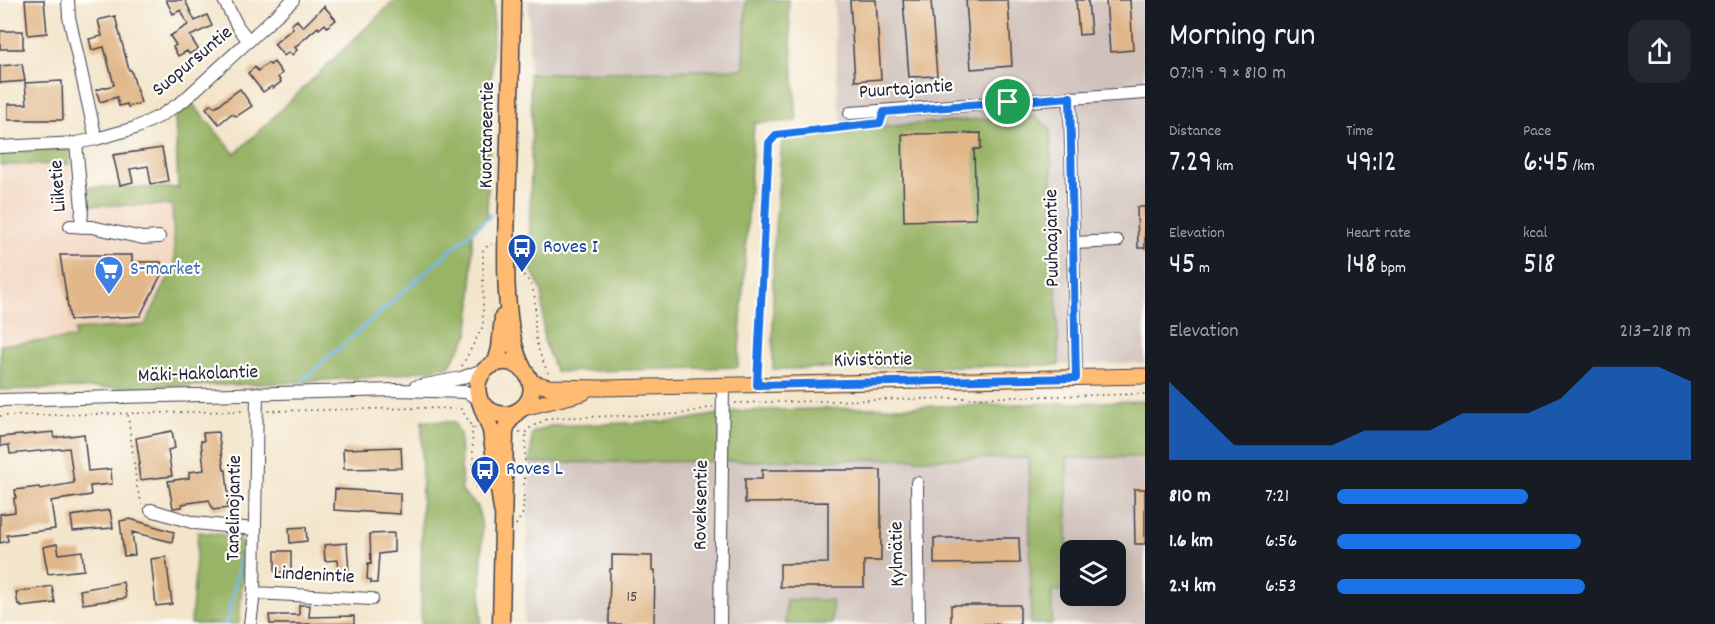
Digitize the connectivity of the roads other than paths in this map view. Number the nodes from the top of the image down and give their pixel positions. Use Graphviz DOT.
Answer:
graph roads {
  1 [pos="68,0"];
  2 [pos="224,0"];
  3 [pos="293,0"];
  4 [pos="512,0"];
  5 [pos="249,41"];
  6 [pos="1145,93"];
  7 [pos="1070,97"];
  8 [pos="850,114"];
  9 [pos="96,139"];
  10 [pos="76,142"];
  11 [pos="0,147"];
  12 [pos="159,237"];
  13 [pos="1117,241"];
  14 [pos="1073,243"];
  15 [pos="507,266"];
  16 [pos="491,366"];
  17 [pos="527,376"];
  18 [pos="1145,376"];
  19 [pos="1076,378"];
  20 [pos="723,386"];
  21 [pos="397,390"];
  22 [pos="257,393"];
  23 [pos="549,394"];
  24 [pos="0,400"];
  25 [pos="481,401"];
  26 [pos="520,410"];
  27 [pos="917,483"];
  28 [pos="151,510"];
  29 [pos="502,510"];
  30 [pos="254,529"];
  31 [pos="254,592"];
  32 [pos="372,598"];
  33 [pos="250,624"];
  34 [pos="501,624"];
  35 [pos="720,624"];
  36 [pos="919,624"];
  1 -- 9 [label="street"];
  2 -- 5 [label="street"];
  3 -- 5 [label="street, Suopursuntie"];
  4 -- 15 [label="highway, Kuortaneentie"];
  5 -- 9 [label="street, Suopursuntie"];
  6 -- 7 [label="street, Puurtajantie"];
  7 -- 8 [label="street, Puurtajantie"];
  7 -- 14 [label="street, Puuhaajantie"];
  9 -- 10 [label="street, Suopursuntie"];
  10 -- 11 [label="street, Suopursuntie"];
  10 -- 12 [label="street, Liiketie"];
  13 -- 14 [label="street"];
  14 -- 19 [label="street, Puuhaajantie"];
  15 -- 16 [label="highway, Kuortaneentie"];
  15 -- 17 [label="highway, Kuortaneentie"];
  16 -- 17 [label="highway"];
  16 -- 21 [label="street, Mäki-Hakolantie"];
  16 -- 25 [label="highway"];
  17 -- 23 [label="main road, Kivistöntie"];
  17 -- 26 [label="highway"];
  18 -- 19 [label="main road, Kivistöntie"];
  19 -- 20 [label="main road, Kivistöntie"];
  20 -- 23 [label="main road, Kivistöntie"];
  20 -- 35 [label="street, Roveksentie"];
  21 -- 22 [label="street, Mäki-Hakolantie"];
  21 -- 25 [label="street, Mäki-Hakolantie"];
  22 -- 24 [label="street, Mäki-Hakolantie"];
  22 -- 30 [label="street, Tanelinojantie"];
  23 -- 26 [label="main road, Kivistöntie"];
  25 -- 26 [label="highway"];
  25 -- 29 [label="highway"];
  26 -- 29 [label="highway"];
  27 -- 36 [label="street, Kylmätie"];
  28 -- 30 [label="street"];
  29 -- 34 [label="highway"];
  30 -- 31 [label="street, Tanelinojantie"];
  31 -- 32 [label="street, Lindenintie"];
  31 -- 33 [label="street, Tanelinojantie"];
}
